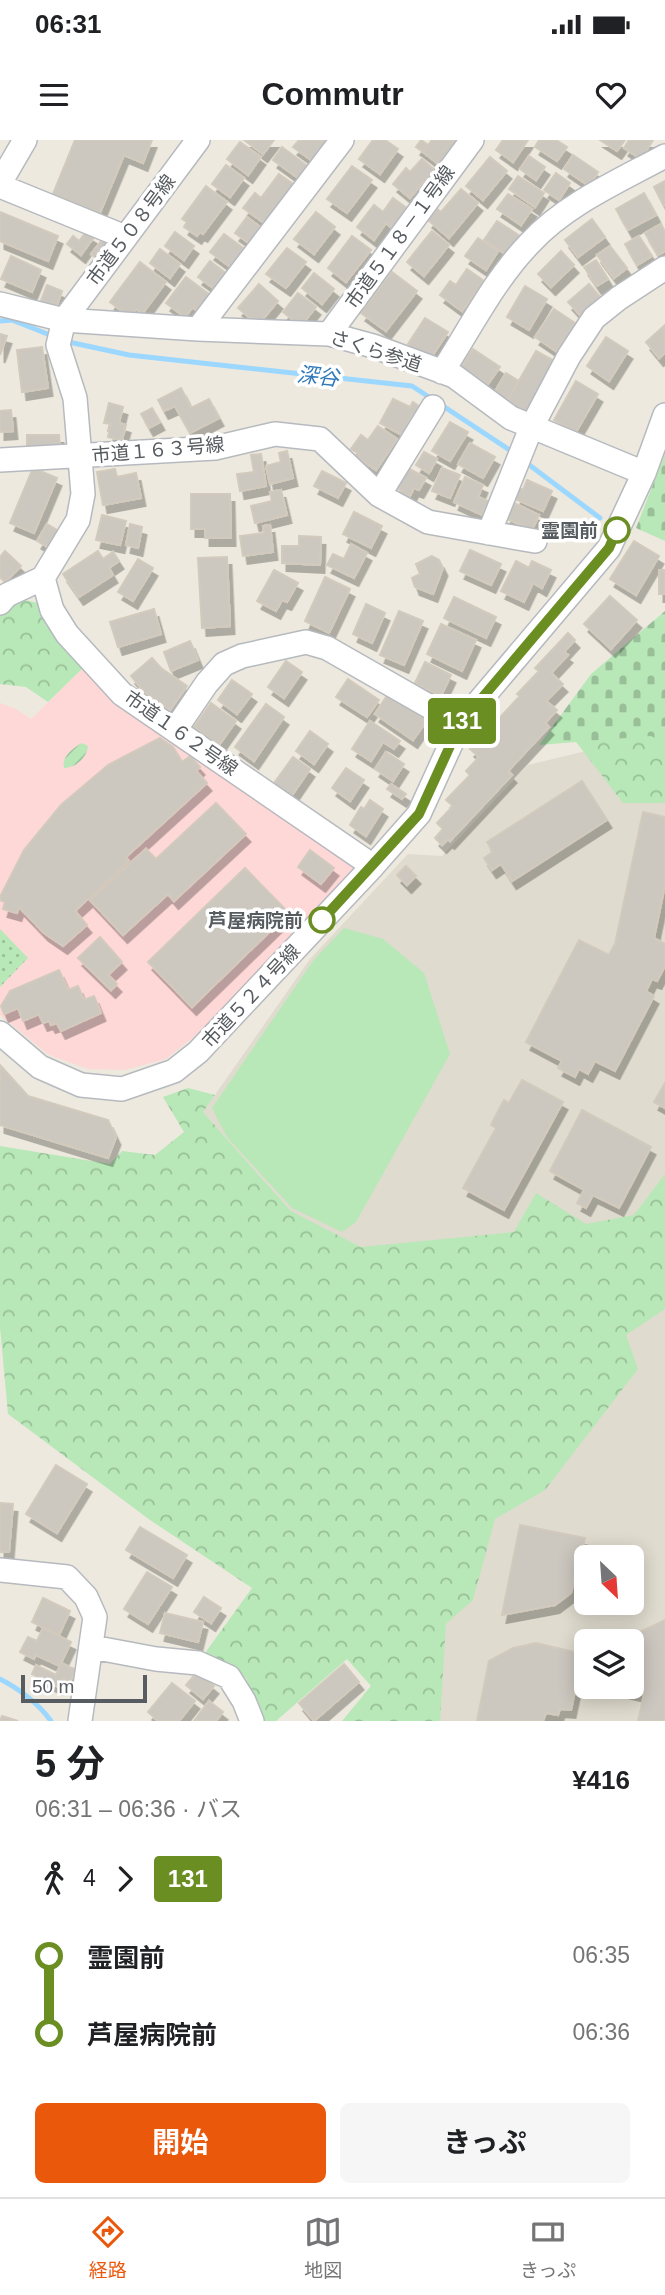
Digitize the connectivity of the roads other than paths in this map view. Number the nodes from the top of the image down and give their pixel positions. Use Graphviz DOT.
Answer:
graph roads {
  1 [pos="24,140"];
  2 [pos="198,140"];
  3 [pos="342,140"];
  4 [pos="472,140"];
  5 [pos="665,156"];
  6 [pos="0,184"];
  7 [pos="125,237"];
  8 [pos="665,268"];
  9 [pos="0,304"];
  10 [pos="198,330"];
  11 [pos="61,332"];
  12 [pos="329,334"];
  13 [pos="442,372"];
  14 [pos="433,407"];
  15 [pos="665,415"];
  16 [pos="531,428"];
  17 [pos="81,456"];
  18 [pos="0,460"];
  19 [pos="644,473"];
  20 [pos="379,495"];
  21 [pos="489,533"];
  22 [pos="535,541"];
  23 [pos="43,578"];
  24 [pos="0,603"];
  25 [pos="460,724"];
  26 [pos="175,730"];
  27 [pos="373,866"];
  28 [pos="0,1033"];
  29 [pos="0,1570"];
  30 [pos="92,1647"];
  31 [pos="80,1721"];
  32 [pos="252,1721"];
  1 -- 6 [label="street"];
  2 -- 7 [label="street, 市道５０８号線"];
  3 -- 10 [label="street"];
  4 -- 12 [label="street, 市道５１８－１号線"];
  5 -- 13 [label="street"];
  6 -- 7 [label="street"];
  7 -- 11 [label="street, 市道５０８号線"];
  8 -- 16 [label="street"];
  9 -- 11 [label="street, さくら参道"];
  10 -- 11 [label="street, さくら参道"];
  10 -- 12 [label="street, さくら参道"];
  11 -- 17 [label="street"];
  12 -- 13 [label="street, さくら参道"];
  13 -- 16 [label="street, さくら参道"];
  14 -- 20 [label="street"];
  15 -- 19 [label="street, 市道５２４号線"];
  16 -- 19 [label="street, さくら参道"];
  16 -- 21 [label="street"];
  17 -- 18 [label="street, 市道１６３号線"];
  17 -- 20 [label="street, 市道１６３号線"];
  17 -- 23 [label="street"];
  19 -- 25 [label="street, 市道５２４号線"];
  20 -- 21 [label="street, 市道１６３号線"];
  21 -- 22 [label="street, 市道１６３号線"];
  23 -- 24 [label="street"];
  23 -- 26 [label="street, 市道１６２号線"];
  25 -- 26 [label="street"];
  25 -- 27 [label="street, 市道５２４号線"];
  26 -- 27 [label="street, 市道１６２号線"];
  27 -- 28 [label="street, 市道５２４号線"];
  29 -- 30 [label="street"];
  30 -- 31 [label="street"];
  30 -- 32 [label="street"];
}
